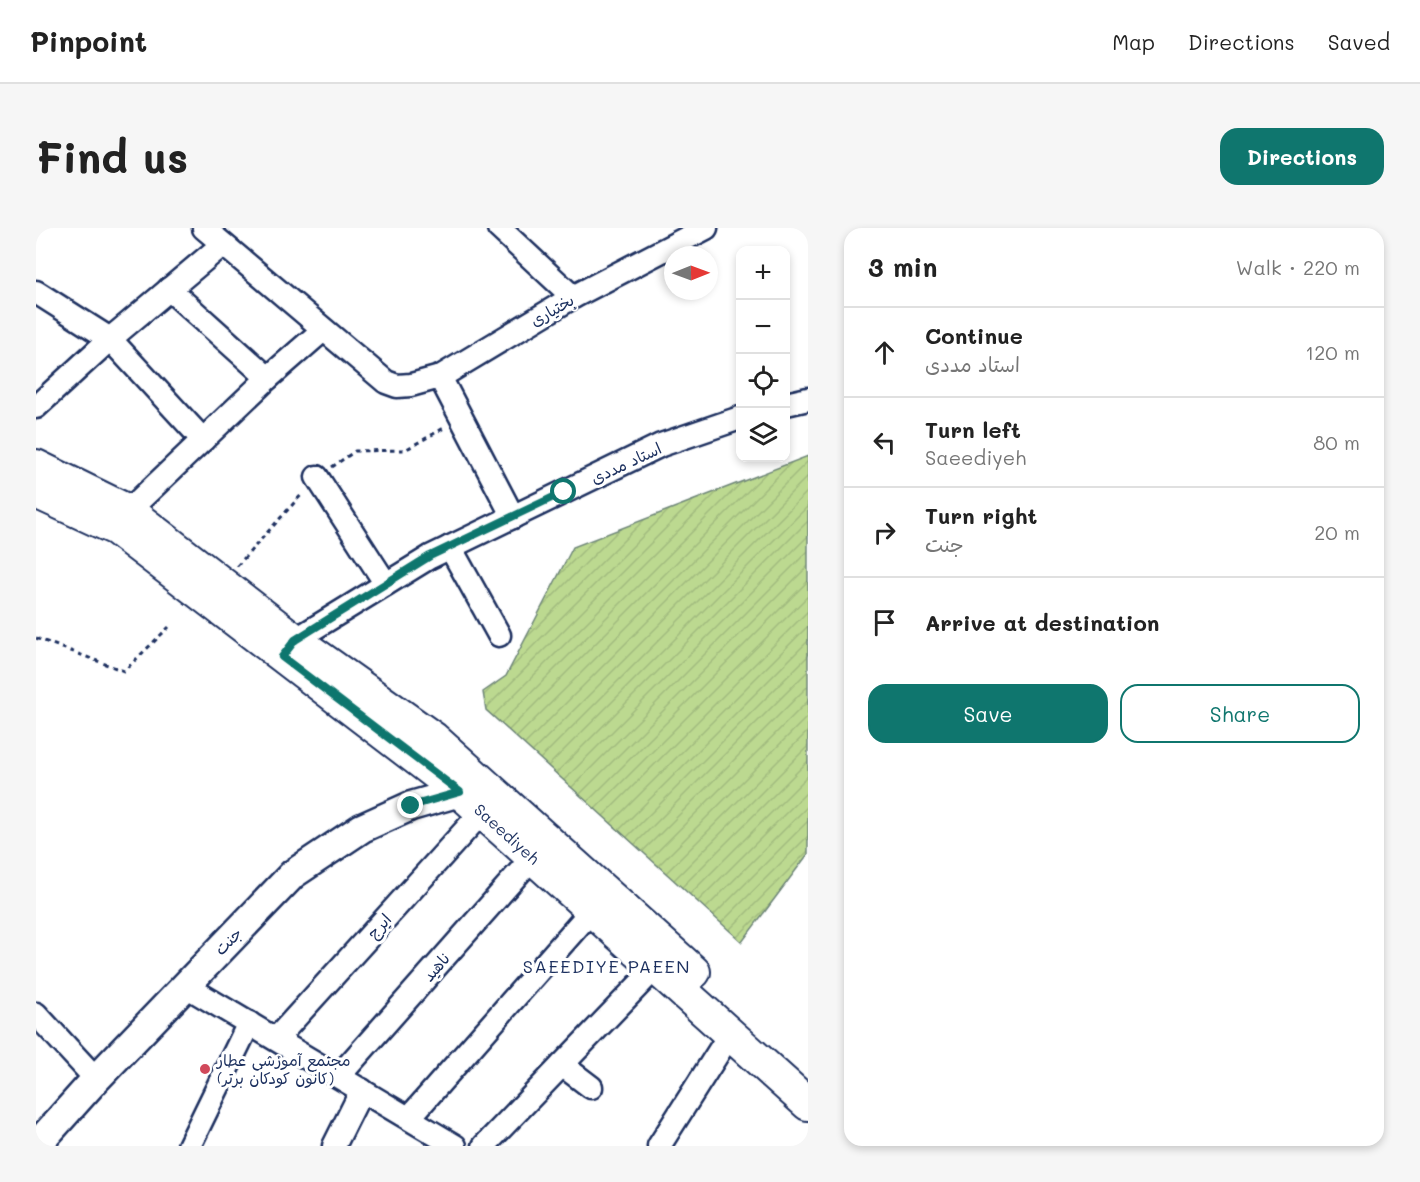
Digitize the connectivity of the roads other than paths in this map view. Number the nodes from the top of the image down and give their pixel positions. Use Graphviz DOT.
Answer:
graph roads {
  1 [pos="204,228"];
  2 [pos="499,228"];
  3 [pos="696,230"];
  4 [pos="222,245"];
  5 [pos="169,289"];
  6 [pos="36,292"];
  7 [pos="573,297"];
  8 [pos="323,330"];
  9 [pos="110,339"];
  10 [pos="440,377"];
  11 [pos="268,378"];
  12 [pos="808,399"];
  13 [pos="790,403"];
  14 [pos="36,407"];
  15 [pos="736,420"];
  16 [pos="203,440"];
  17 [pos="36,466"];
  18 [pos="317,477"];
  19 [pos="36,492"];
  20 [pos="128,511"];
  21 [pos="513,517"];
  22 [pos="450,547"];
  23 [pos="386,584"];
  24 [pos="499,635"];
  25 [pos="289,648"];
  26 [pos="471,802"];
  27 [pos="532,857"];
  28 [pos="592,910"];
  29 [pos="655,968"];
  30 [pos="186,986"];
  31 [pos="36,1014"];
  32 [pos="249,1023"];
  33 [pos="730,1034"];
  34 [pos="276,1039"];
  35 [pos="562,1065"];
  36 [pos="808,1075"];
  37 [pos="339,1076"];
  38 [pos="96,1079"];
  39 [pos="591,1087"];
  40 [pos="362,1090"];
  41 [pos="808,1104"];
  42 [pos="409,1118"];
  43 [pos="195,1144"];
  44 [pos="36,1146"];
  45 [pos="334,1146"];
  46 [pos="455,1146"];
  47 [pos="484,1146"];
  48 [pos="659,1146"];
  1 -- 4 [label="street"];
  2 -- 7 [label="street"];
  3 -- 7 [label="street, بختیاری"];
  4 -- 5 [label="street"];
  4 -- 8 [label="street"];
  5 -- 9 [label="street"];
  5 -- 11 [label="street"];
  6 -- 9 [label="street"];
  7 -- 10 [label="street, بختیاری"];
  8 -- 10 [label="street, بختیاری"];
  8 -- 11 [label="street"];
  9 -- 14 [label="street"];
  9 -- 16 [label="street"];
  10 -- 21 [label="street"];
  11 -- 16 [label="street"];
  12 -- 13 [label="street"];
  15 -- 21 [label="street, استاد مددی"];
  16 -- 20 [label="street"];
  17 -- 20 [label="main road, Saeediyeh"];
  18 -- 23 [label="street"];
  19 -- 25 [label="main road, Saeediyeh"];
  20 -- 25 [label="main road, Saeediyeh"];
  21 -- 22 [label="street, استاد مددی"];
  22 -- 23 [label="street, استاد مددی"];
  22 -- 24 [label="street"];
  23 -- 25 [label="street, استاد مددی"];
  25 -- 26 [label="main road, Saeediyeh"];
  25 -- 36 [label="main road, Saeediyeh"];
  26 -- 27 [label="main road, Saeediyeh"];
  26 -- 30 [label="street, جنت"];
  26 -- 34 [label="street, ایرج"];
  27 -- 28 [label="main road, Saeediyeh"];
  27 -- 37 [label="street, ناهید"];
  28 -- 29 [label="main road, Saeediyeh"];
  28 -- 42 [label="street"];
  29 -- 33 [label="main road, Saeediyeh"];
  29 -- 35 [label="street"];
  30 -- 32 [label="street"];
  30 -- 38 [label="street, جنت"];
  31 -- 38 [label="street"];
  32 -- 34 [label="street"];
  32 -- 43 [label="street"];
  33 -- 41 [label="main road, Saeediyeh"];
  33 -- 48 [label="street"];
  34 -- 37 [label="street"];
  35 -- 39 [label="street"];
  35 -- 47 [label="street"];
  37 -- 40 [label="street"];
  38 -- 44 [label="street, جنت"];
  40 -- 42 [label="street"];
  40 -- 45 [label="street"];
  42 -- 46 [label="street"];
}
